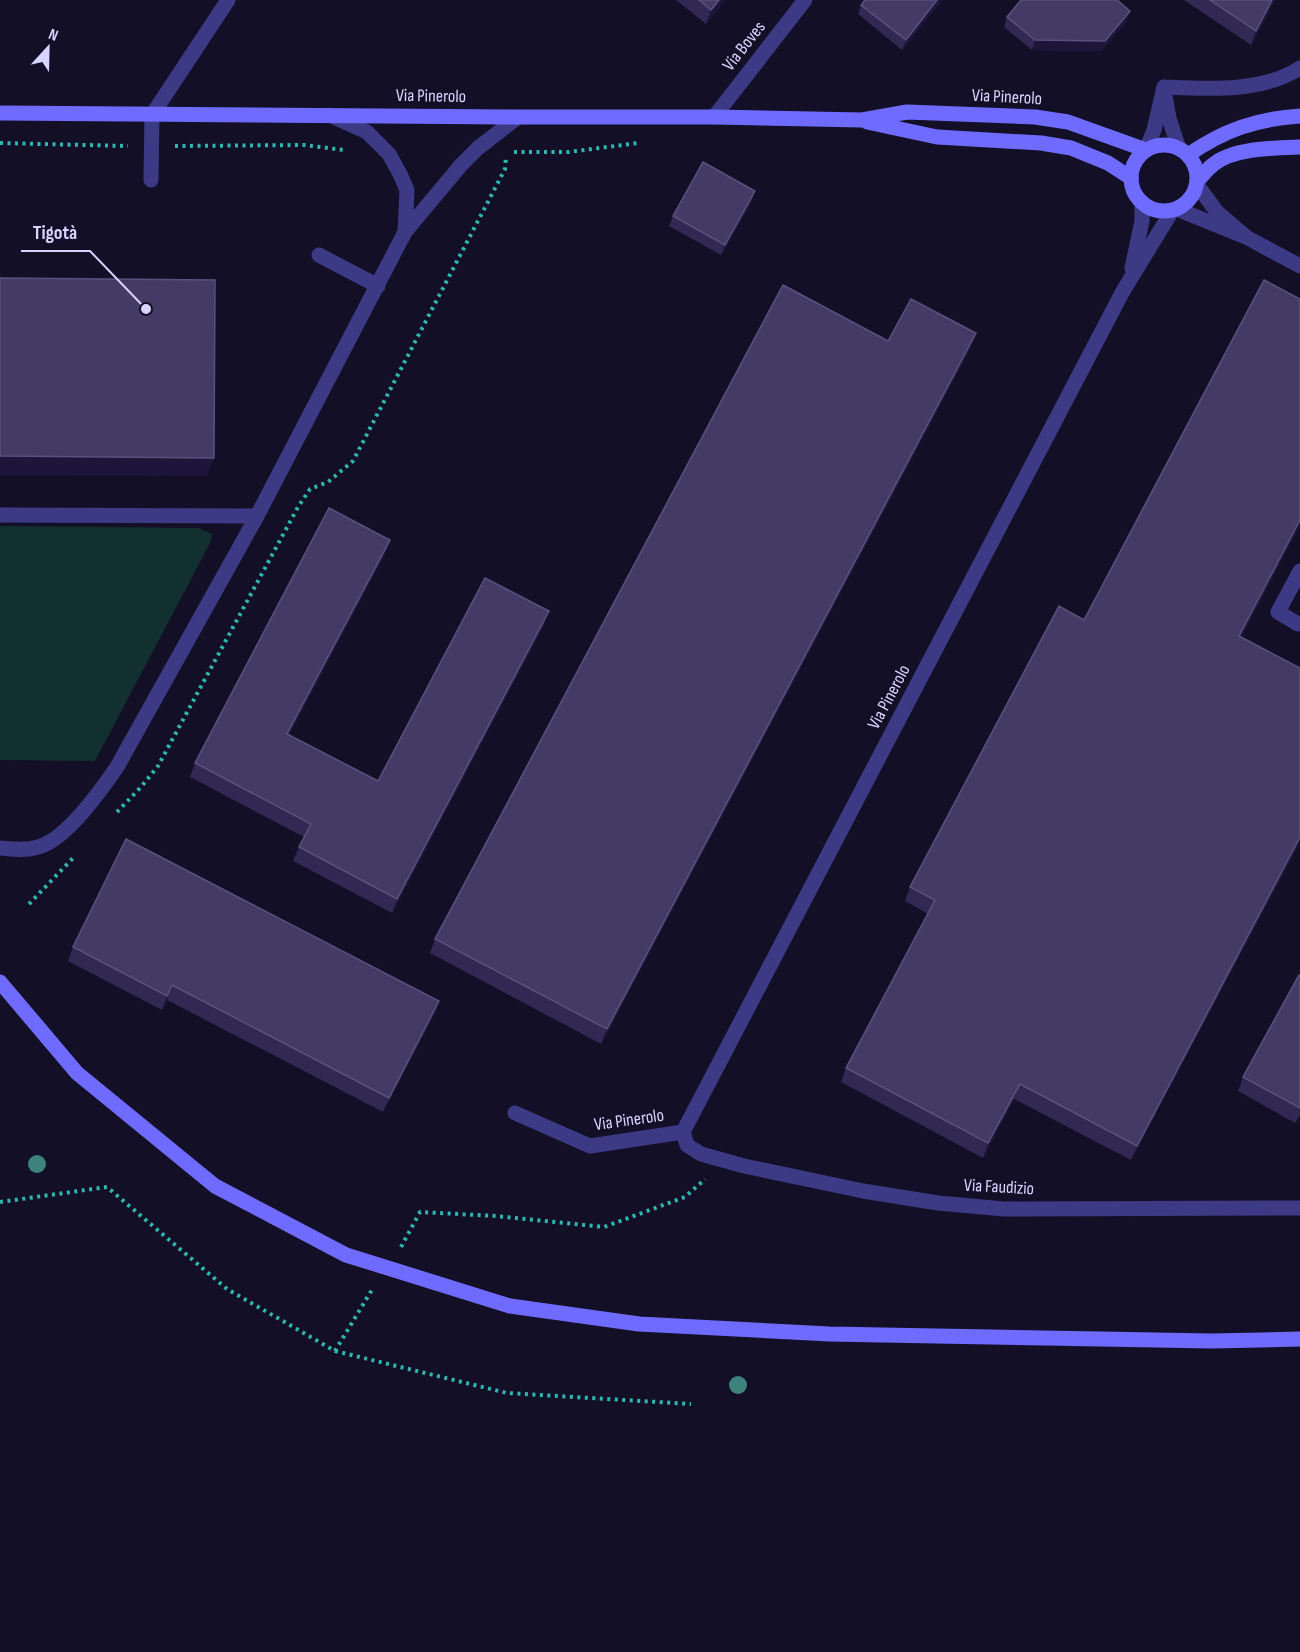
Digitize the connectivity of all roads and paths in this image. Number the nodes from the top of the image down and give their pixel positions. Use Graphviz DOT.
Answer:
graph roads {
  1 [pos="228,0"];
  2 [pos="805,0"];
  3 [pos="1300,68"];
  4 [pos="1164,87"];
  5 [pos="0,113"];
  6 [pos="152,115"];
  7 [pos="329,115"];
  8 [pos="1300,116"];
  9 [pos="519,117"];
  10 [pos="714,117"];
  11 [pos="862,120"];
  12 [pos="1300,147"];
  13 [pos="1146,150"];
  14 [pos="506,152"];
  15 [pos="1183,152"];
  16 [pos="1131,178"];
  17 [pos="150,180"];
  18 [pos="1197,183"];
  19 [pos="1142,202"];
  20 [pos="1174,210"];
  21 [pos="405,232"];
  22 [pos="1246,237"];
  23 [pos="319,255"];
  24 [pos="1300,266"];
  25 [pos="1129,280"];
  26 [pos="378,286"];
  27 [pos="0,515"];
  28 [pos="257,516"];
  29 [pos="1300,571"];
  30 [pos="1298,624"];
  31 [pos="109,820"];
  32 [pos="0,848"];
  33 [pos="77,854"];
  34 [pos="28,904"];
  35 [pos="0,981"];
  36 [pos="515,1113"];
  37 [pos="683,1132"];
  38 [pos="701,1154"];
  39 [pos="1300,1208"];
  40 [pos="1300,1339"];
  41 [pos="335,1351"];
  42 [pos="691,1404"];
  1 -- 6 [label="street"];
  2 -- 10 [label="street, Via Boves"];
  3 -- 4 [label="street"];
  4 -- 13 [label="street"];
  4 -- 15 [label="street"];
  5 -- 6 [label="main road, Via Pinerolo"];
  6 -- 7 [label="main road, Via Pinerolo"];
  6 -- 17 [label="street"];
  7 -- 9 [label="main road, Via Pinerolo"];
  7 -- 21 [label="street"];
  8 -- 15 [label="main road"];
  9 -- 10 [label="main road, Via Pinerolo"];
  9 -- 21 [label="street"];
  10 -- 11 [label="main road, Via Pinerolo"];
  11 -- 13 [label="main road, Via Pinerolo"];
  11 -- 16 [label="main road, Via Pinerolo"];
  12 -- 18 [label="main road, Via Pinerolo"];
  13 -- 15 [label="main road, Via Pinerolo"];
  13 -- 16 [label="main road"];
  14 -- 31 [label="path"];
  15 -- 18 [label="main road"];
  16 -- 19 [label="main road, Via Pinerolo"];
  18 -- 20 [label="main road, Via Pinerolo"];
  18 -- 22 [label="street"];
  19 -- 20 [label="main road"];
  19 -- 25 [label="street, Via Pinerolo"];
  20 -- 22 [label="street"];
  20 -- 25 [label="street, Via Pinerolo"];
  21 -- 26 [label="street"];
  22 -- 24 [label="street"];
  23 -- 26 [label="street"];
  25 -- 37 [label="street, Via Pinerolo"];
  26 -- 28 [label="street"];
  27 -- 28 [label="street"];
  28 -- 32 [label="street"];
  29 -- 30 [label="street"];
  33 -- 34 [label="path"];
  35 -- 40 [label="main road"];
  36 -- 37 [label="street, Via Pinerolo"];
  37 -- 38 [label="street, Via Pinerolo"];
  38 -- 39 [label="street, Via Faudizio"];
  41 -- 42 [label="path"];
}
